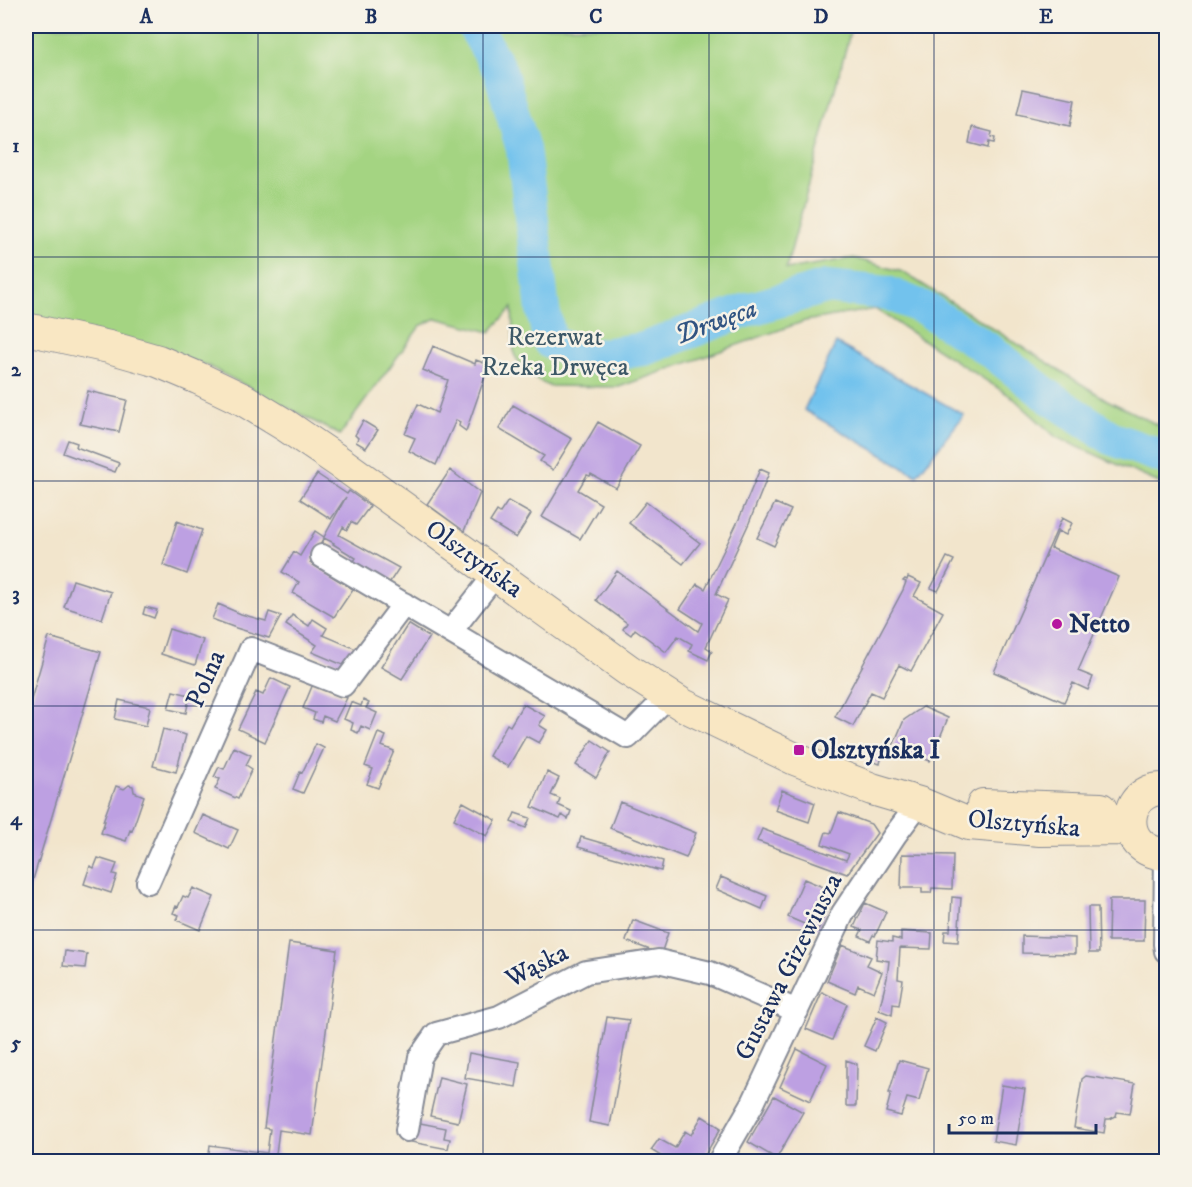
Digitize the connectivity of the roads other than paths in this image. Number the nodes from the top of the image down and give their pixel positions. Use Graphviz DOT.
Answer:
graph roads {
  1 [pos="26,329"];
  2 [pos="322,556"];
  3 [pos="495,575"];
  4 [pos="404,604"];
  5 [pos="451,631"];
  6 [pos="669,696"];
  7 [pos="1164,782"];
  8 [pos="919,803"];
  9 [pos="1132,818"];
  10 [pos="1166,854"];
  11 [pos="148,882"];
  12 [pos="1167,951"];
  13 [pos="796,1011"];
  14 [pos="407,1131"];
  15 [pos="719,1161"];
  1 -- 3 [label="street, Olsztyńska"];
  2 -- 4 [label="street"];
  3 -- 5 [label="street"];
  3 -- 6 [label="street, Olsztyńska"];
  4 -- 5 [label="street"];
  4 -- 11 [label="street, Polna"];
  5 -- 6 [label="street"];
  6 -- 8 [label="street, Olsztyńska"];
  7 -- 9 [label="street"];
  8 -- 9 [label="street, Olsztyńska"];
  8 -- 13 [label="street, Gustawa Gizewiusza"];
  9 -- 10 [label="street"];
  10 -- 12 [label="street"];
  13 -- 14 [label="street, Wąska"];
  13 -- 15 [label="street, Gustawa Gizewiusza"];
}
